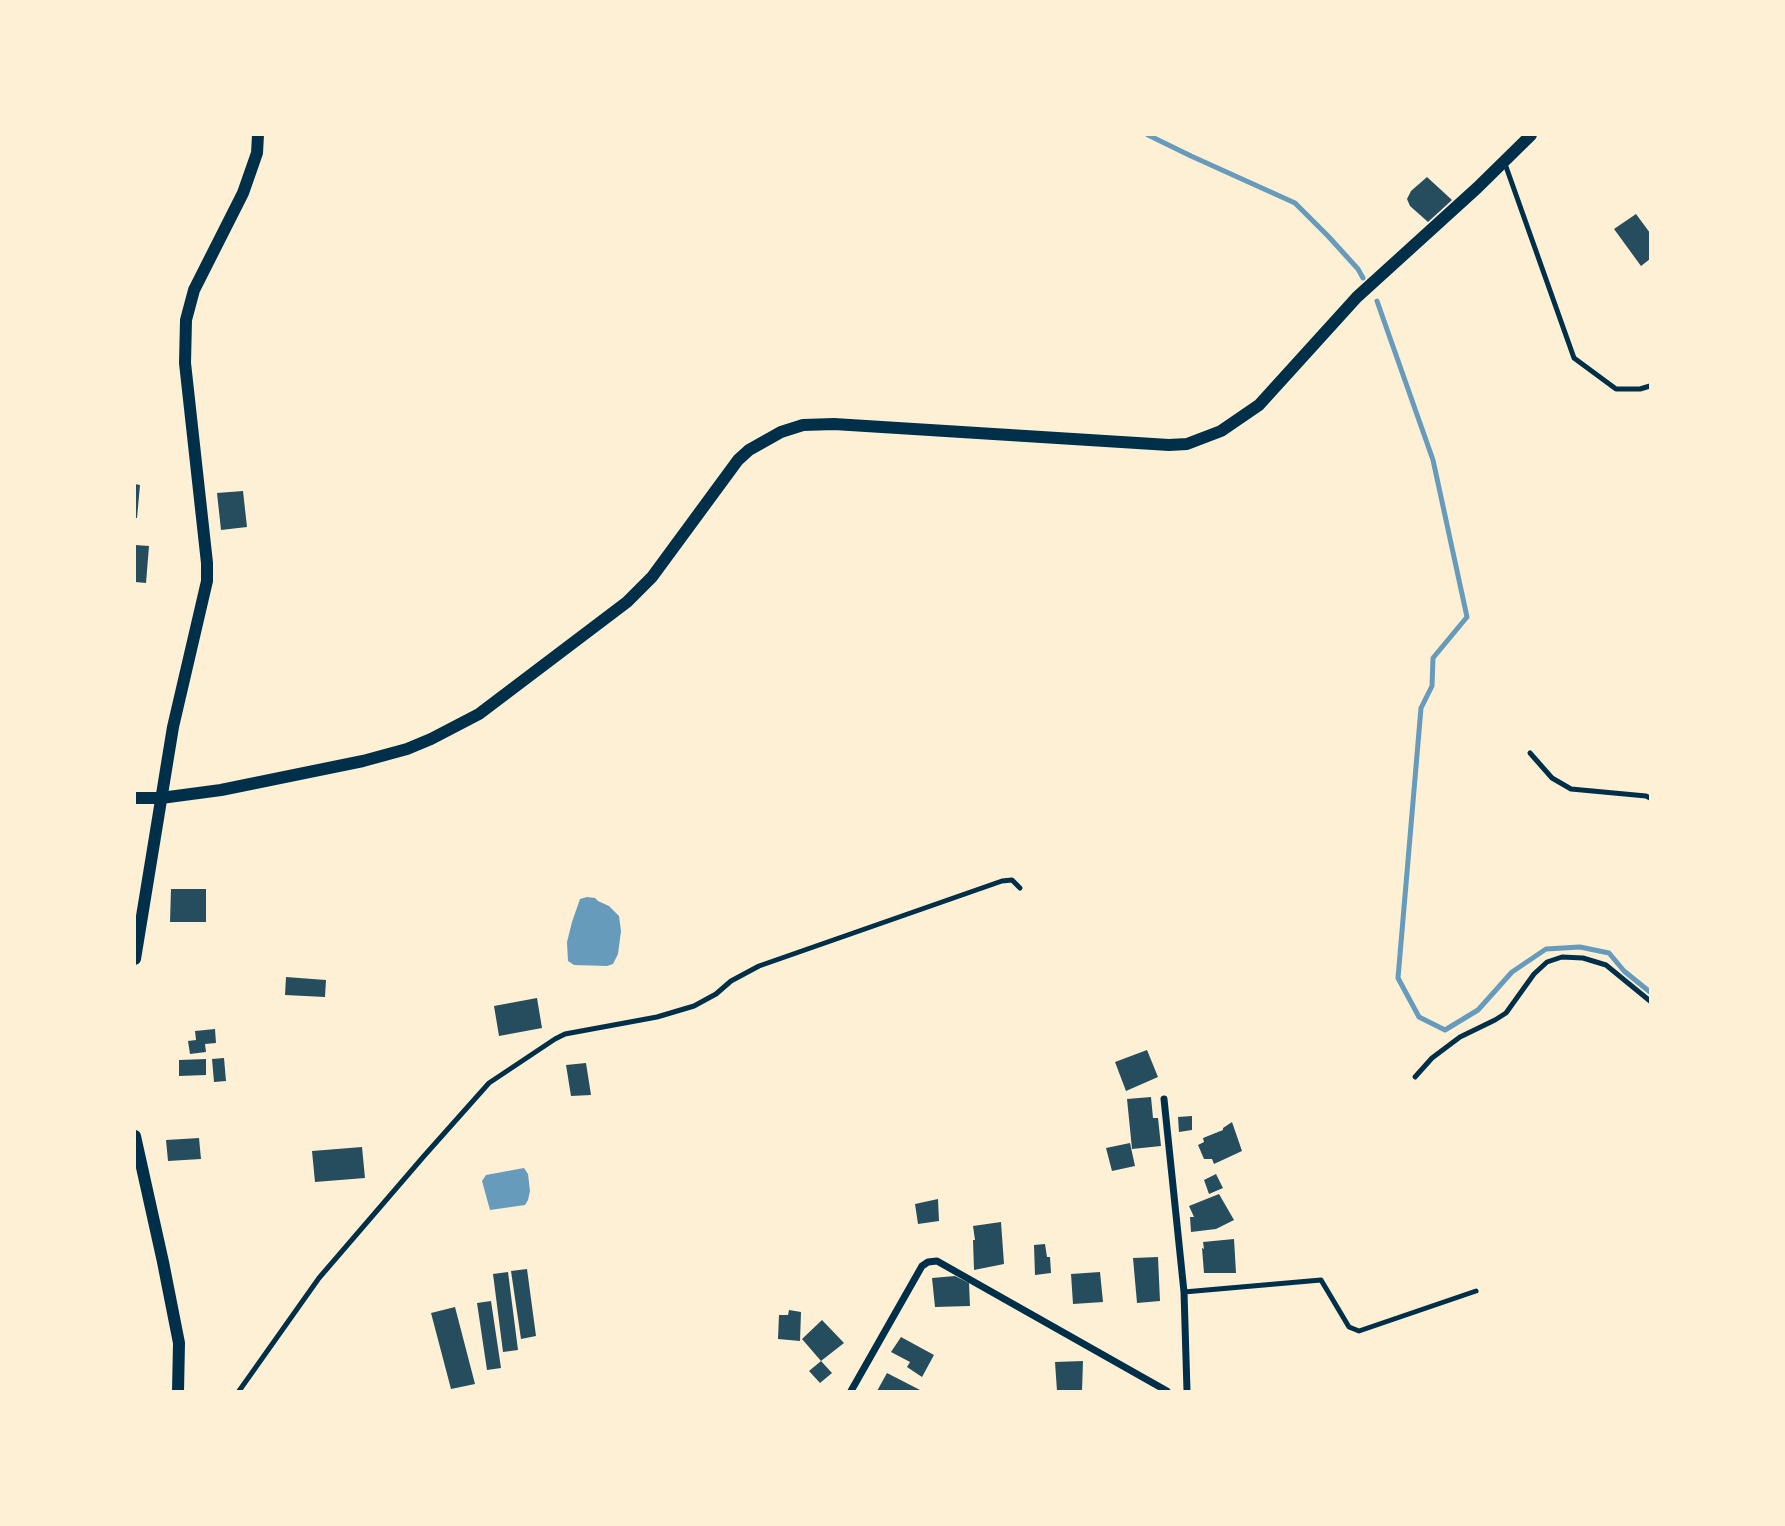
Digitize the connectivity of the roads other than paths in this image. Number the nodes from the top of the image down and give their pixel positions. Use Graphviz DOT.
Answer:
graph roads {
  1 [pos="258,135"];
  2 [pos="1531,135"];
  3 [pos="1504,161"];
  4 [pos="1650,386"];
  5 [pos="1530,752"];
  6 [pos="161,798"];
  7 [pos="1650,798"];
  8 [pos="135,799"];
  9 [pos="1020,888"];
  10 [pos="135,959"];
  11 [pos="1650,1001"];
  12 [pos="1415,1077"];
  13 [pos="1164,1099"];
  14 [pos="135,1136"];
  15 [pos="1476,1291"];
  16 [pos="1184,1292"];
  17 [pos="178,1391"];
  18 [pos="239,1391"];
  19 [pos="851,1391"];
  20 [pos="1167,1391"];
  21 [pos="1187,1391"];
  1 -- 6 [label="street"];
  2 -- 3 [label="street"];
  3 -- 4 [label="lane"];
  3 -- 6 [label="street"];
  5 -- 7 [label="lane"];
  6 -- 8 [label="street"];
  6 -- 10 [label="street"];
  9 -- 18 [label="lane"];
  11 -- 12 [label="lane"];
  13 -- 16 [label="street"];
  14 -- 17 [label="street"];
  15 -- 16 [label="lane"];
  16 -- 21 [label="street"];
  19 -- 20 [label="street"];
}
